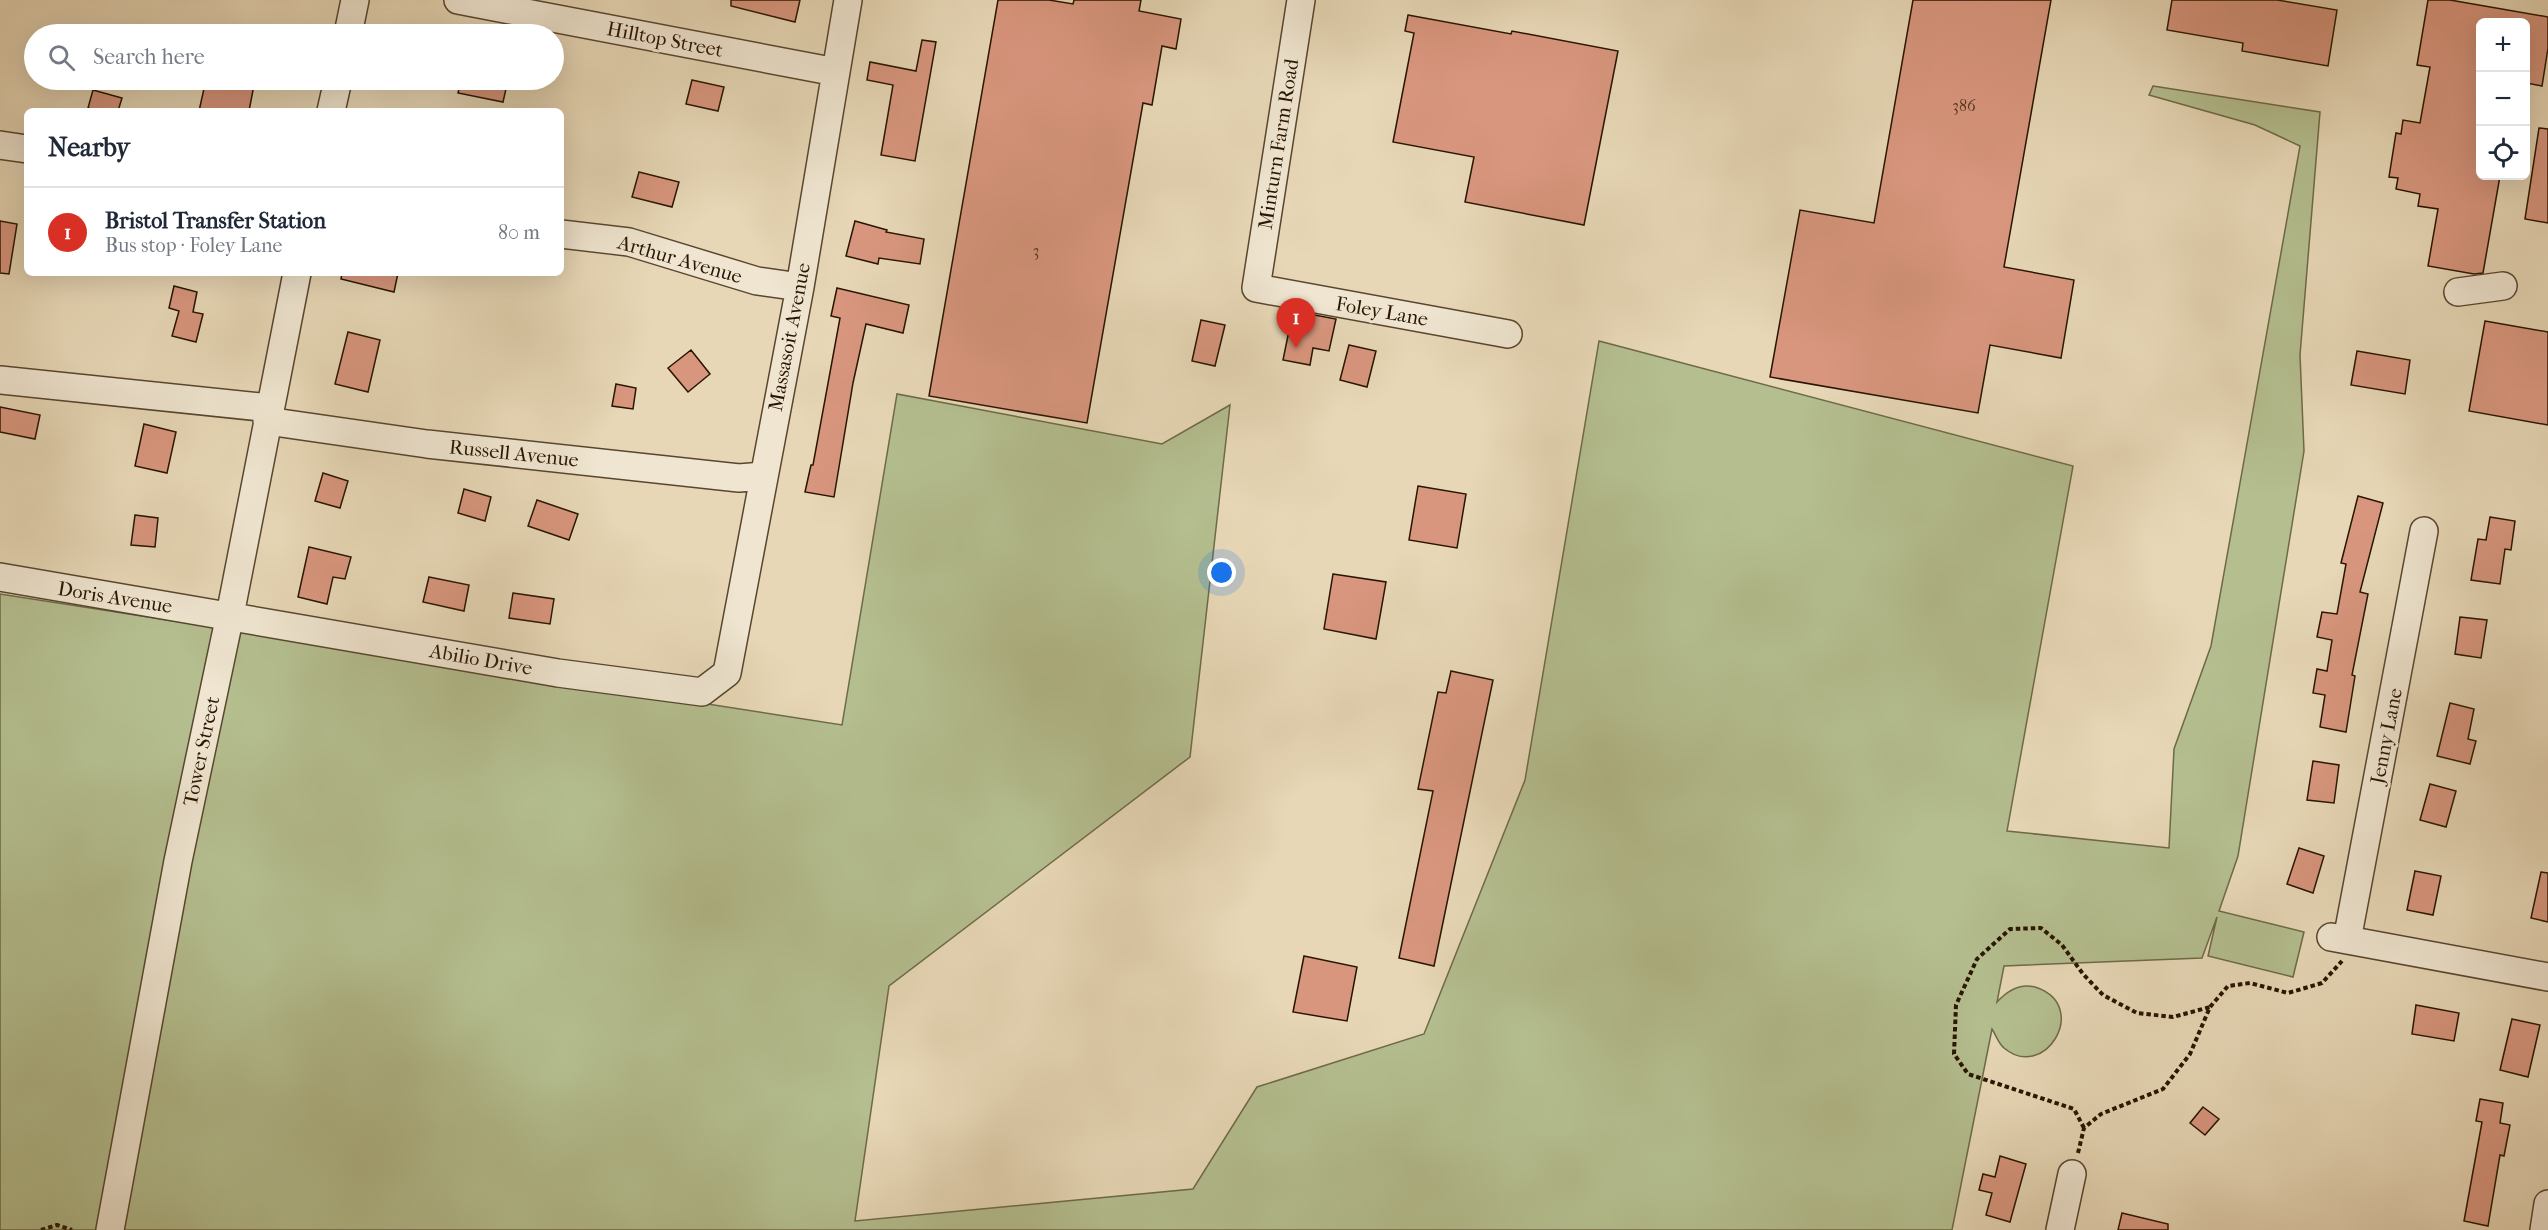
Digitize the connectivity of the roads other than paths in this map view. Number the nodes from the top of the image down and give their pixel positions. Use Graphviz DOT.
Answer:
graph roads {
  1 [pos="355,0"];
  2 [pos="458,0"];
  3 [pos="848,0"];
  4 [pos="1301,0"];
  5 [pos="350,24"];
  6 [pos="836,72"];
  7 [pos="336,90"];
  8 [pos="332,108"];
  9 [pos="0,145"];
  10 [pos="24,149"];
  11 [pos="564,234"];
  12 [pos="296,276"];
  13 [pos="2504,286"];
  14 [pos="800,287"];
  15 [pos="1256,288"];
  16 [pos="2458,292"];
  17 [pos="1508,334"];
  18 [pos="0,380"];
  19 [pos="268,414"];
  20 [pos="763,476"];
  21 [pos="2424,531"];
  22 [pos="0,577"];
  23 [pos="230,615"];
  24 [pos="727,673"];
  25 [pos="2548,977"];
  26 [pos="2072,1174"];
  27 [pos="2548,1204"];
  28 [pos="110,1230"];
  29 [pos="2060,1230"];
  30 [pos="2544,1230"];
  1 -- 5 [label="street"];
  2 -- 6 [label="street, Hilltop Street"];
  3 -- 6 [label="street, Massasoit Avenue"];
  4 -- 15 [label="street, Minturn Farm Road"];
  6 -- 14 [label="street, Massasoit Avenue"];
  7 -- 8 [label="street"];
  9 -- 10 [label="street"];
  11 -- 14 [label="street, Arthur Avenue"];
  12 -- 19 [label="street, Tower Street"];
  13 -- 16 [label="street"];
  14 -- 20 [label="street, Massasoit Avenue"];
  15 -- 17 [label="street, Foley Lane"];
  18 -- 19 [label="street, Russell Avenue"];
  19 -- 20 [label="street, Russell Avenue"];
  19 -- 23 [label="street, Tower Street"];
  20 -- 24 [label="street, Massasoit Avenue"];
  21 -- 25 [label="street, Jenny Lane"];
  22 -- 23 [label="street, Doris Avenue"];
  23 -- 24 [label="street, Abilio Drive"];
  23 -- 28 [label="street, Tower Street"];
  26 -- 29 [label="street"];
  27 -- 30 [label="street"];
}
